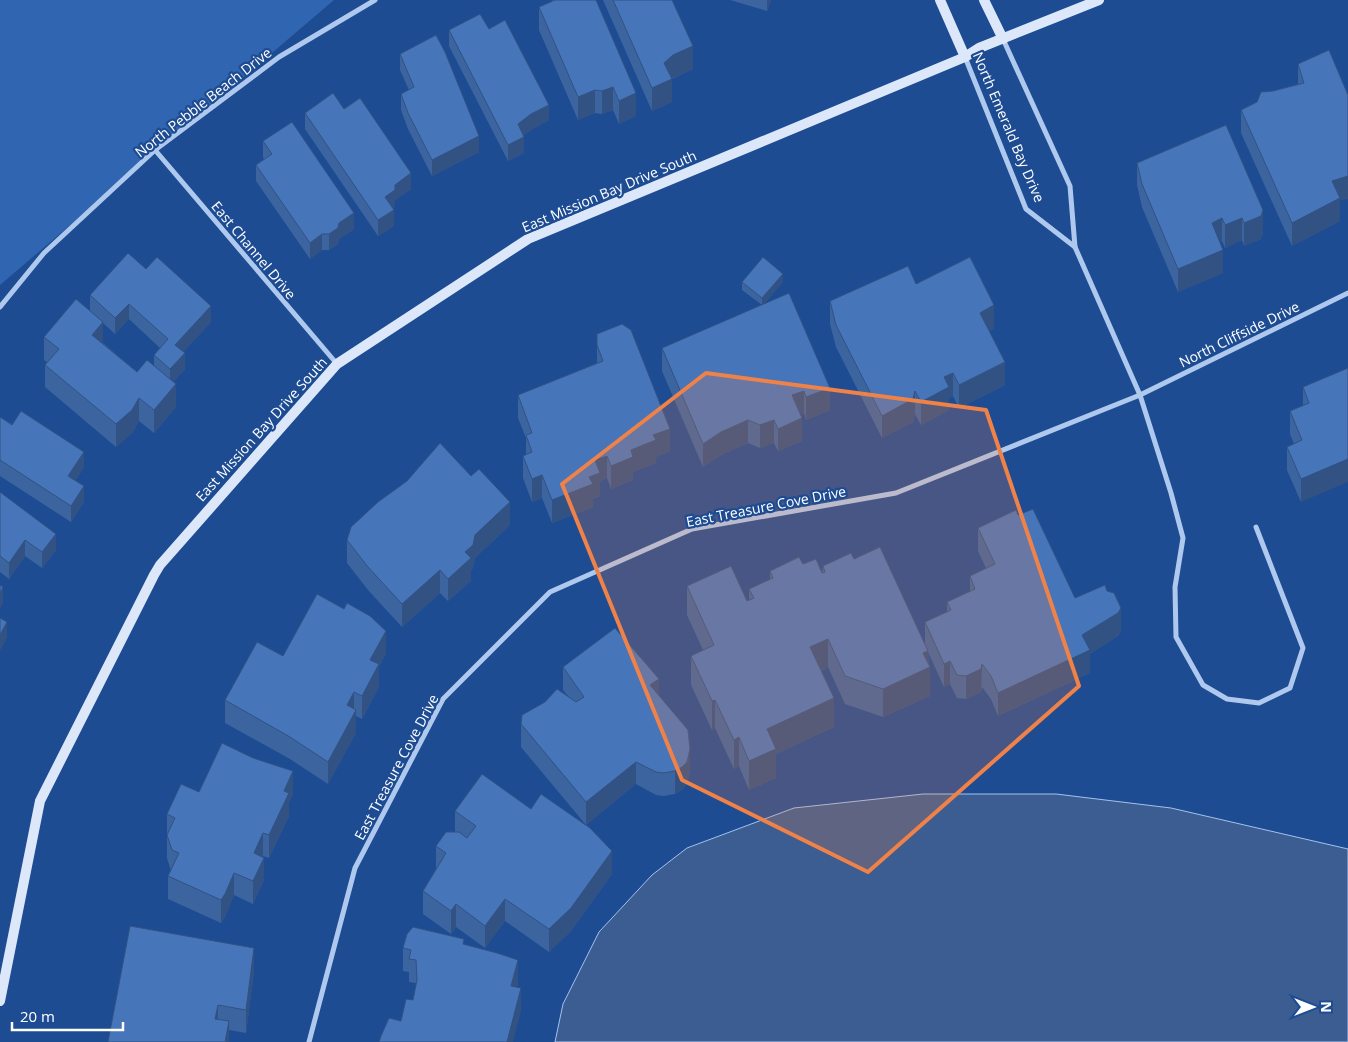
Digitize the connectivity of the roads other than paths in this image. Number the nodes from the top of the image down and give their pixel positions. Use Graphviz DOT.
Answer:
graph roads {
  1 [pos="374,0"];
  2 [pos="940,0"];
  3 [pos="984,0"];
  4 [pos="1099,0"];
  5 [pos="1003,40"];
  6 [pos="965,57"];
  7 [pos="155,150"];
  8 [pos="1075,247"];
  9 [pos="1348,292"];
  10 [pos="0,307"];
  11 [pos="337,364"];
  12 [pos="1140,395"];
  13 [pos="1256,527"];
  14 [pos="0,1001"];
  15 [pos="309,1042"];
  1 -- 7 [label="street, North Pebble Beach Drive"];
  2 -- 6 [label="street, North Emerald Bay Drive"];
  3 -- 5 [label="street, North Emerald Bay Drive"];
  4 -- 5 [label="street, East Mission Bay Drive South"];
  5 -- 6 [label="street, East Mission Bay Drive South"];
  5 -- 8 [label="street, North Emerald Bay Drive"];
  6 -- 8 [label="street, North Emerald Bay Drive"];
  6 -- 11 [label="street, East Mission Bay Drive South"];
  7 -- 10 [label="street, North Pebble Beach Drive"];
  7 -- 11 [label="street, East Channel Drive"];
  8 -- 12 [label="street, North Emerald Bay Drive"];
  9 -- 12 [label="street, North Cliffside Drive"];
  11 -- 14 [label="street, East Mission Bay Drive South"];
  12 -- 13 [label="street, North Emerald Bay Drive"];
  12 -- 15 [label="street, East Treasure Cove Drive"];
}
